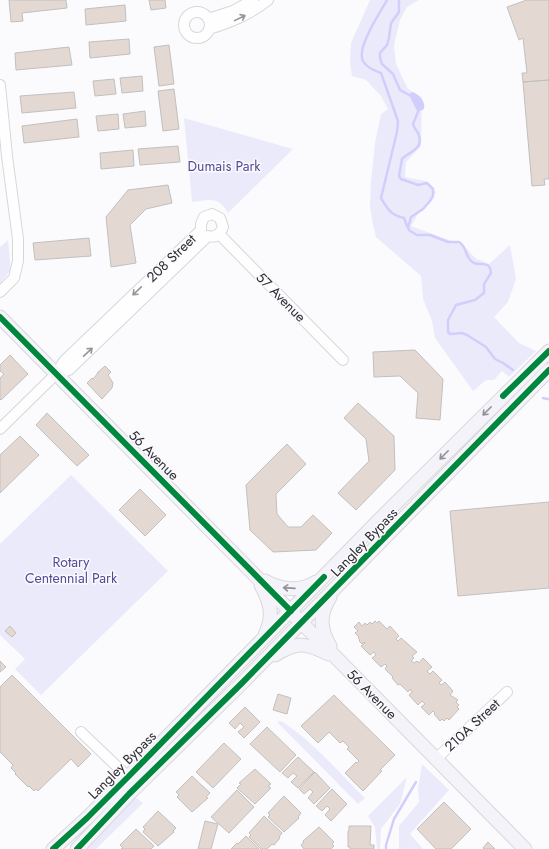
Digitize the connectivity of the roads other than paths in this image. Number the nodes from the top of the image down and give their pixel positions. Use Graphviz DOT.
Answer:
graph roads {
  1 [pos="253,0"];
  2 [pos="268,0"];
  3 [pos="0,85"];
  4 [pos="219,234"];
  5 [pos="0,292"];
  6 [pos="0,317"];
  7 [pos="549,351"];
  8 [pos="343,360"];
  9 [pos="549,370"];
  10 [pos="56,374"];
  11 [pos="0,429"];
  12 [pos="255,575"];
  13 [pos="324,577"];
  14 [pos="334,588"];
  15 [pos="291,611"];
  16 [pos="302,622"];
  17 [pos="264,638"];
  18 [pos="337,658"];
  19 [pos="260,665"];
  20 [pos="507,692"];
  21 [pos="81,732"];
  22 [pos="436,759"];
  23 [pos="128,777"];
  24 [pos="53,849"];
  25 [pos="77,849"];
  26 [pos="525,849"];
  1 -- 2 [label="street, one-way"];
  3 -- 5 [label="street"];
  4 -- 8 [label="street, 57 Avenue"];
  10 -- 4 [label="street, 208 Street, one-way"];
  4 -- 10 [label="street, 208 Street, one-way"];
  6 -- 10 [label="main road, 56 Avenue"];
  7 -- 13 [label="main road, Langley Bypass, one-way"];
  9 -- 14 [label="main road, Langley Bypass"];
  10 -- 11 [label="street, 208 Street"];
  10 -- 12 [label="main road, 56 Avenue"];
  13 -- 12 [label="main road, one-way"];
  12 -- 15 [label="main road, 56 Avenue"];
  12 -- 17 [label="main road"];
  13 -- 15 [label="main road, Langley Bypass"];
  14 -- 16 [label="main road, Langley Bypass"];
  14 -- 18 [label="main road"];
  15 -- 16 [label="main road, 56 Avenue"];
  15 -- 17 [label="main road, Langley Bypass"];
  16 -- 18 [label="main road, 56 Avenue"];
  16 -- 19 [label="main road, Langley Bypass"];
  17 -- 23 [label="main road, Langley Bypass"];
  18 -- 19 [label="main road"];
  18 -- 22 [label="main road, 56 Avenue"];
  19 -- 25 [label="main road, Langley Bypass"];
  20 -- 22 [label="street, 210A Street"];
  21 -- 23 [label="street"];
  22 -- 26 [label="main road, 56 Avenue"];
  23 -- 24 [label="main road, Langley Bypass"];
}
